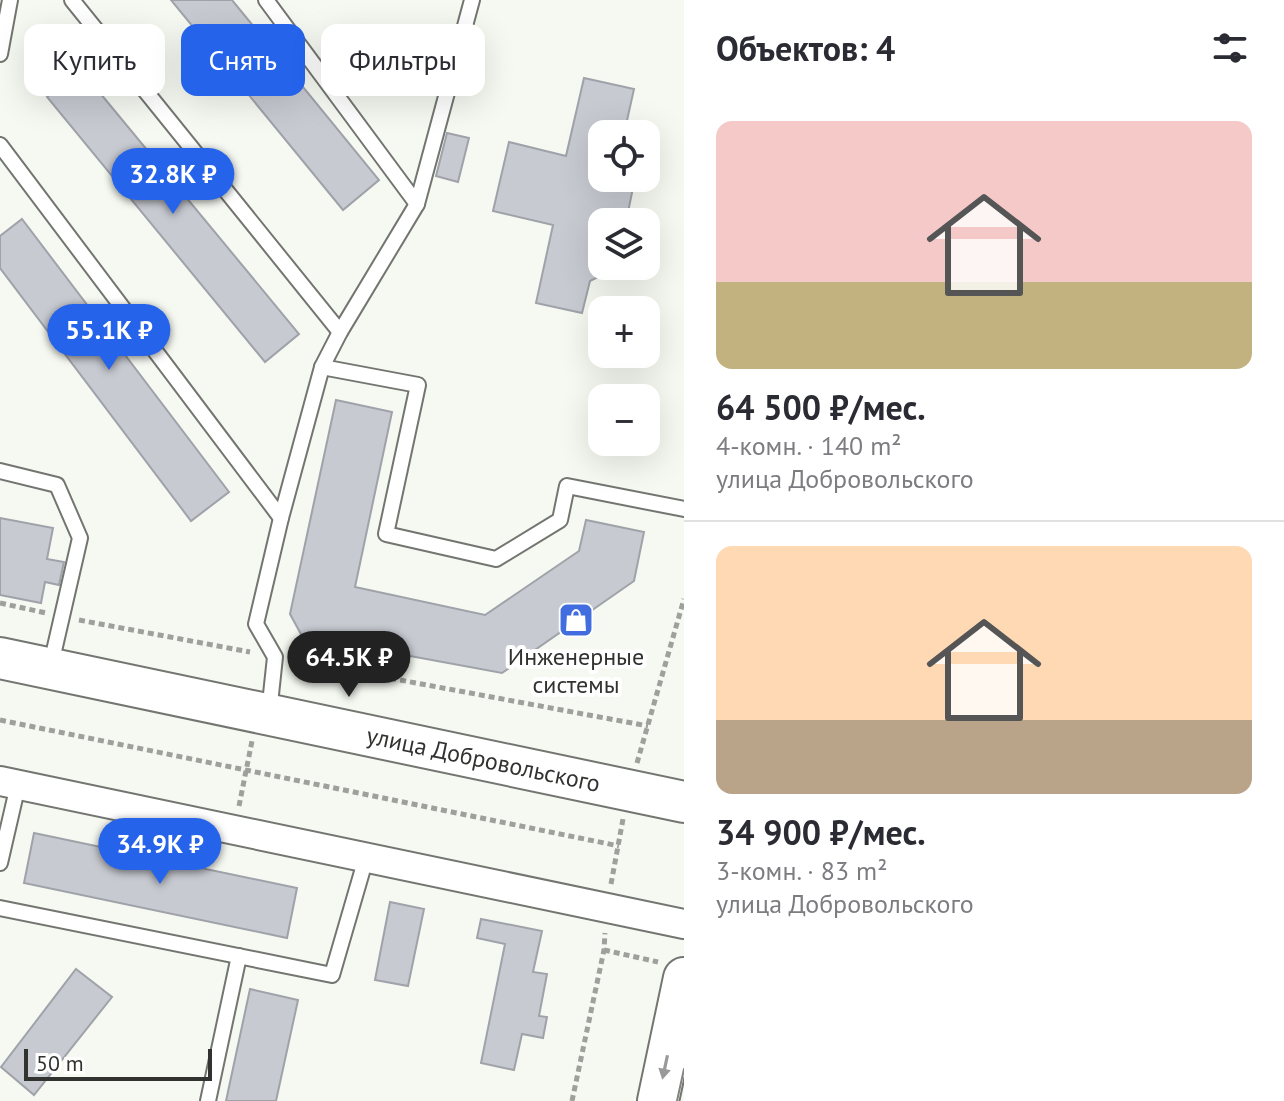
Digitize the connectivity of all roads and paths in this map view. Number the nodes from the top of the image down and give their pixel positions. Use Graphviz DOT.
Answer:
graph roads {
  1 [pos="10,0"];
  2 [pos="72,0"];
  3 [pos="266,0"];
  4 [pos="472,0"];
  5 [pos="0,54"];
  6 [pos="0,145"];
  7 [pos="417,204"];
  8 [pos="340,332"];
  9 [pos="322,367"];
  10 [pos="0,471"];
  11 [pos="684,509"];
  12 [pos="281,518"];
  13 [pos="684,599"];
  14 [pos="0,603"];
  15 [pos="62,617"];
  16 [pos="275,657"];
  17 [pos="0,658"];
  18 [pos="50,669"];
  19 [pos="263,714"];
  20 [pos="0,720"];
  21 [pos="648,726"];
  22 [pos="246,770"];
  23 [pos="9,783"];
  24 [pos="629,791"];
  25 [pos="684,802"];
  26 [pos="234,830"];
  27 [pos="619,846"];
  28 [pos="366,858"];
  29 [pos="0,863"];
  30 [pos="0,908"];
  31 [pos="606,908"];
  32 [pos="684,924"];
  33 [pos="604,950"];
  34 [pos="239,956"];
  35 [pos="677,971"];
  36 [pos="208,1101"];
  37 [pos="572,1101"];
  38 [pos="658,1101"];
  1 -- 5 [label="lane"];
  2 -- 8 [label="lane"];
  3 -- 7 [label="lane"];
  4 -- 7 [label="lane"];
  6 -- 12 [label="lane"];
  7 -- 8 [label="lane"];
  8 -- 9 [label="lane"];
  9 -- 11 [label="lane"];
  9 -- 12 [label="lane"];
  10 -- 15 [label="lane"];
  12 -- 16 [label="lane"];
  13 -- 21 [label="path"];
  14 -- 15 [label="path"];
  15 -- 16 [label="path"];
  15 -- 18 [label="lane"];
  16 -- 19 [label="lane"];
  16 -- 21 [label="path"];
  17 -- 18 [label="main road, улица Добровольского"];
  18 -- 19 [label="main road, улица Добровольского"];
  19 -- 22 [label="path"];
  19 -- 24 [label="main road, улица Добровольского"];
  20 -- 22 [label="path"];
  21 -- 24 [label="path"];
  22 -- 26 [label="path"];
  22 -- 27 [label="path"];
  23 -- 26 [label="street"];
  23 -- 29 [label="lane"];
  24 -- 25 [label="main road, улица Добровольского"];
  24 -- 27 [label="path"];
  26 -- 28 [label="street"];
  27 -- 31 [label="path"];
  28 -- 31 [label="street"];
  28 -- 34 [label="lane"];
  30 -- 34 [label="lane"];
  31 -- 32 [label="street"];
  31 -- 33 [label="path"];
  33 -- 35 [label="path"];
  33 -- 37 [label="path"];
  34 -- 36 [label="lane"];
  35 -- 38 [label="main road, one-way"];
}
